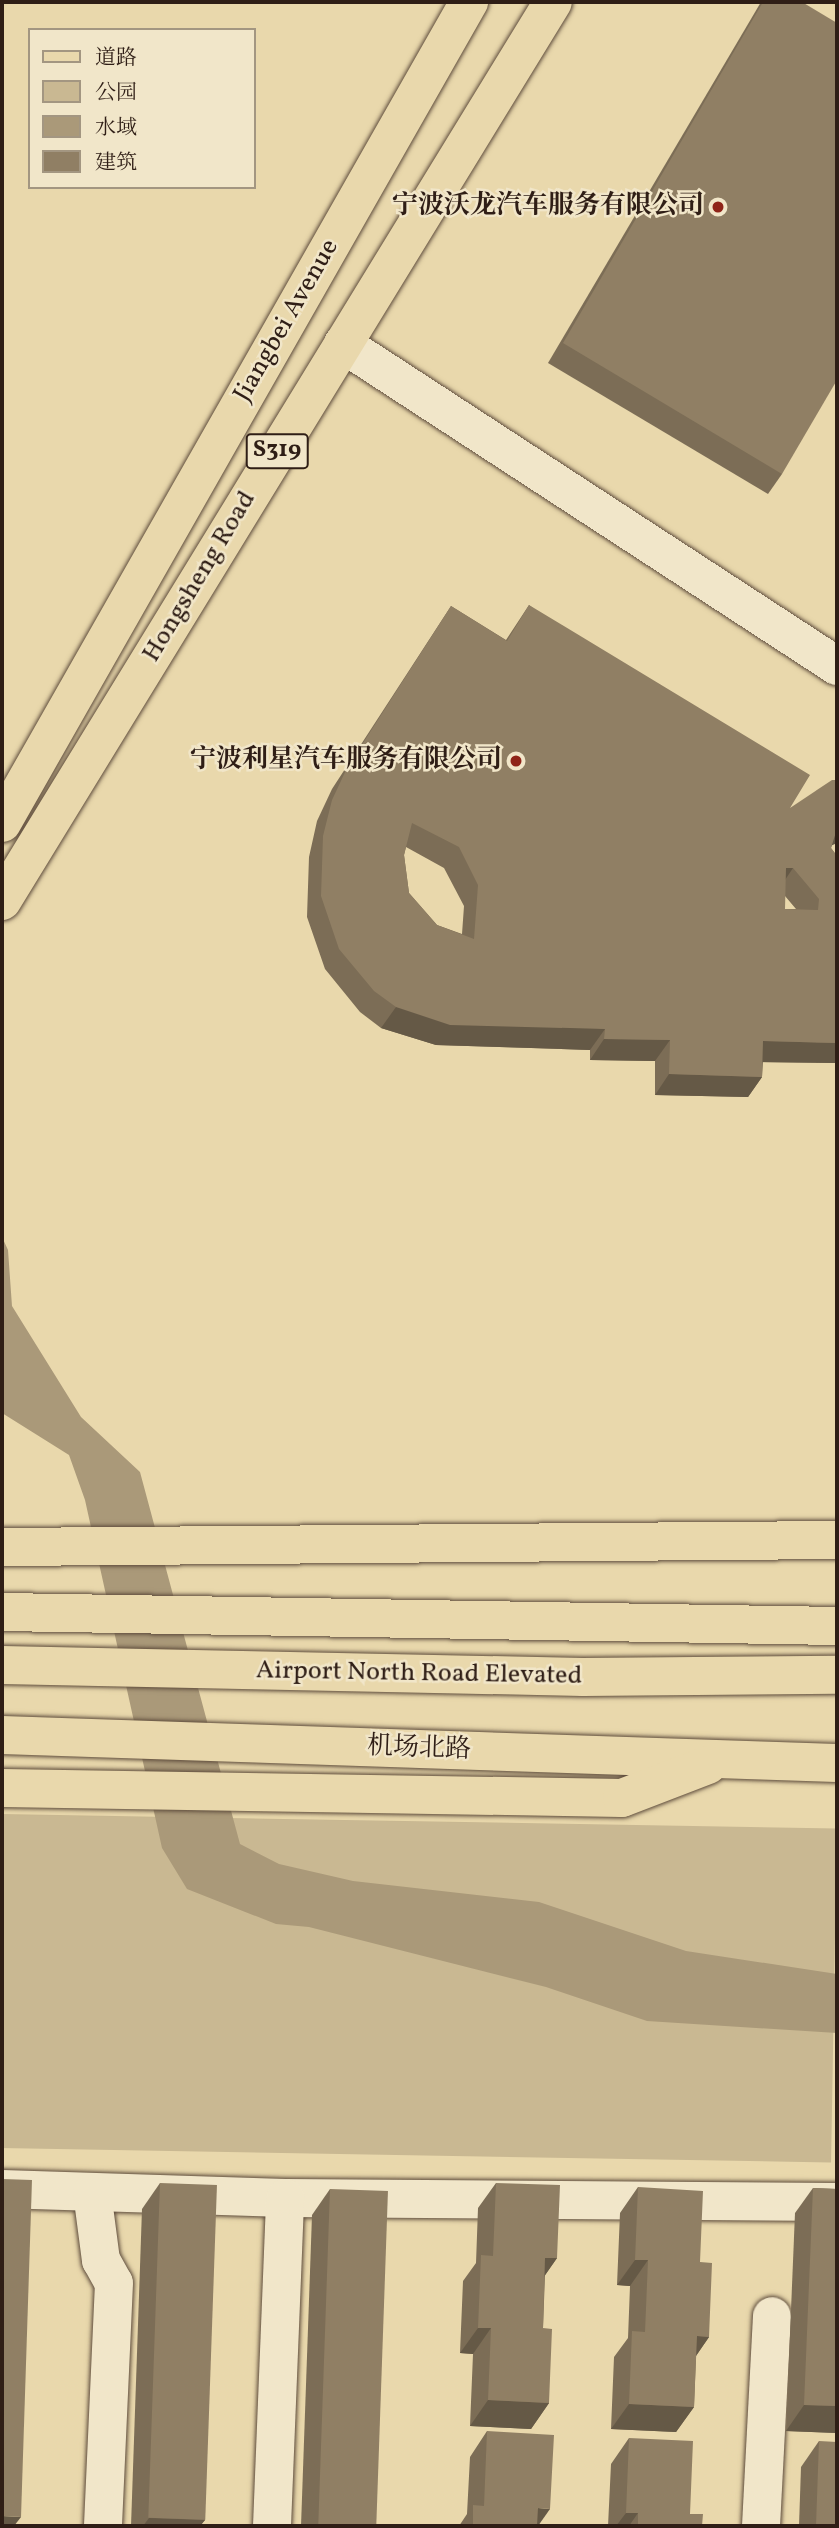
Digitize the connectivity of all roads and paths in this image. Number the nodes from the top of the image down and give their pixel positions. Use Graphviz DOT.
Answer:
graph roads {
  1 [pos="469,2"];
  2 [pos="552,2"];
  3 [pos="343,344"];
  4 [pos="837,666"];
  5 [pos="2,823"];
  6 [pos="2,901"];
  7 [pos="837,1540"];
  8 [pos="2,1547"];
  9 [pos="2,1612"];
  10 [pos="837,1626"];
  11 [pos="2,1665"];
  12 [pos="837,1675"];
  13 [pos="2,1735"];
  14 [pos="723,1760"];
  15 [pos="837,1763"];
  16 [pos="2,1788"];
  17 [pos="2,2189"];
  18 [pos="92,2192"];
  19 [pos="285,2198"];
  20 [pos="837,2202"];
  21 [pos="772,2316"];
  22 [pos="103,2526"];
  23 [pos="272,2526"];
  24 [pos="761,2526"];
  1 -- 5 [label="main road, Jiangbei Avenue / S319"];
  2 -- 3 [label="main road, Hongsheng Road / S319"];
  3 -- 4 [label="street"];
  3 -- 6 [label="main road, Hongsheng Road / S319"];
  7 -- 8 [label="main road"];
  9 -- 10 [label="main road, Airport North Road Elevated"];
  11 -- 12 [label="main road, Airport North Road Elevated"];
  13 -- 14 [label="main road, 机场北路"];
  14 -- 15 [label="main road, 机场北路"];
  14 -- 16 [label="main road"];
  17 -- 18 [label="street"];
  18 -- 19 [label="street"];
  18 -- 22 [label="street"];
  19 -- 20 [label="street"];
  19 -- 23 [label="street"];
  21 -- 24 [label="street"];
}
